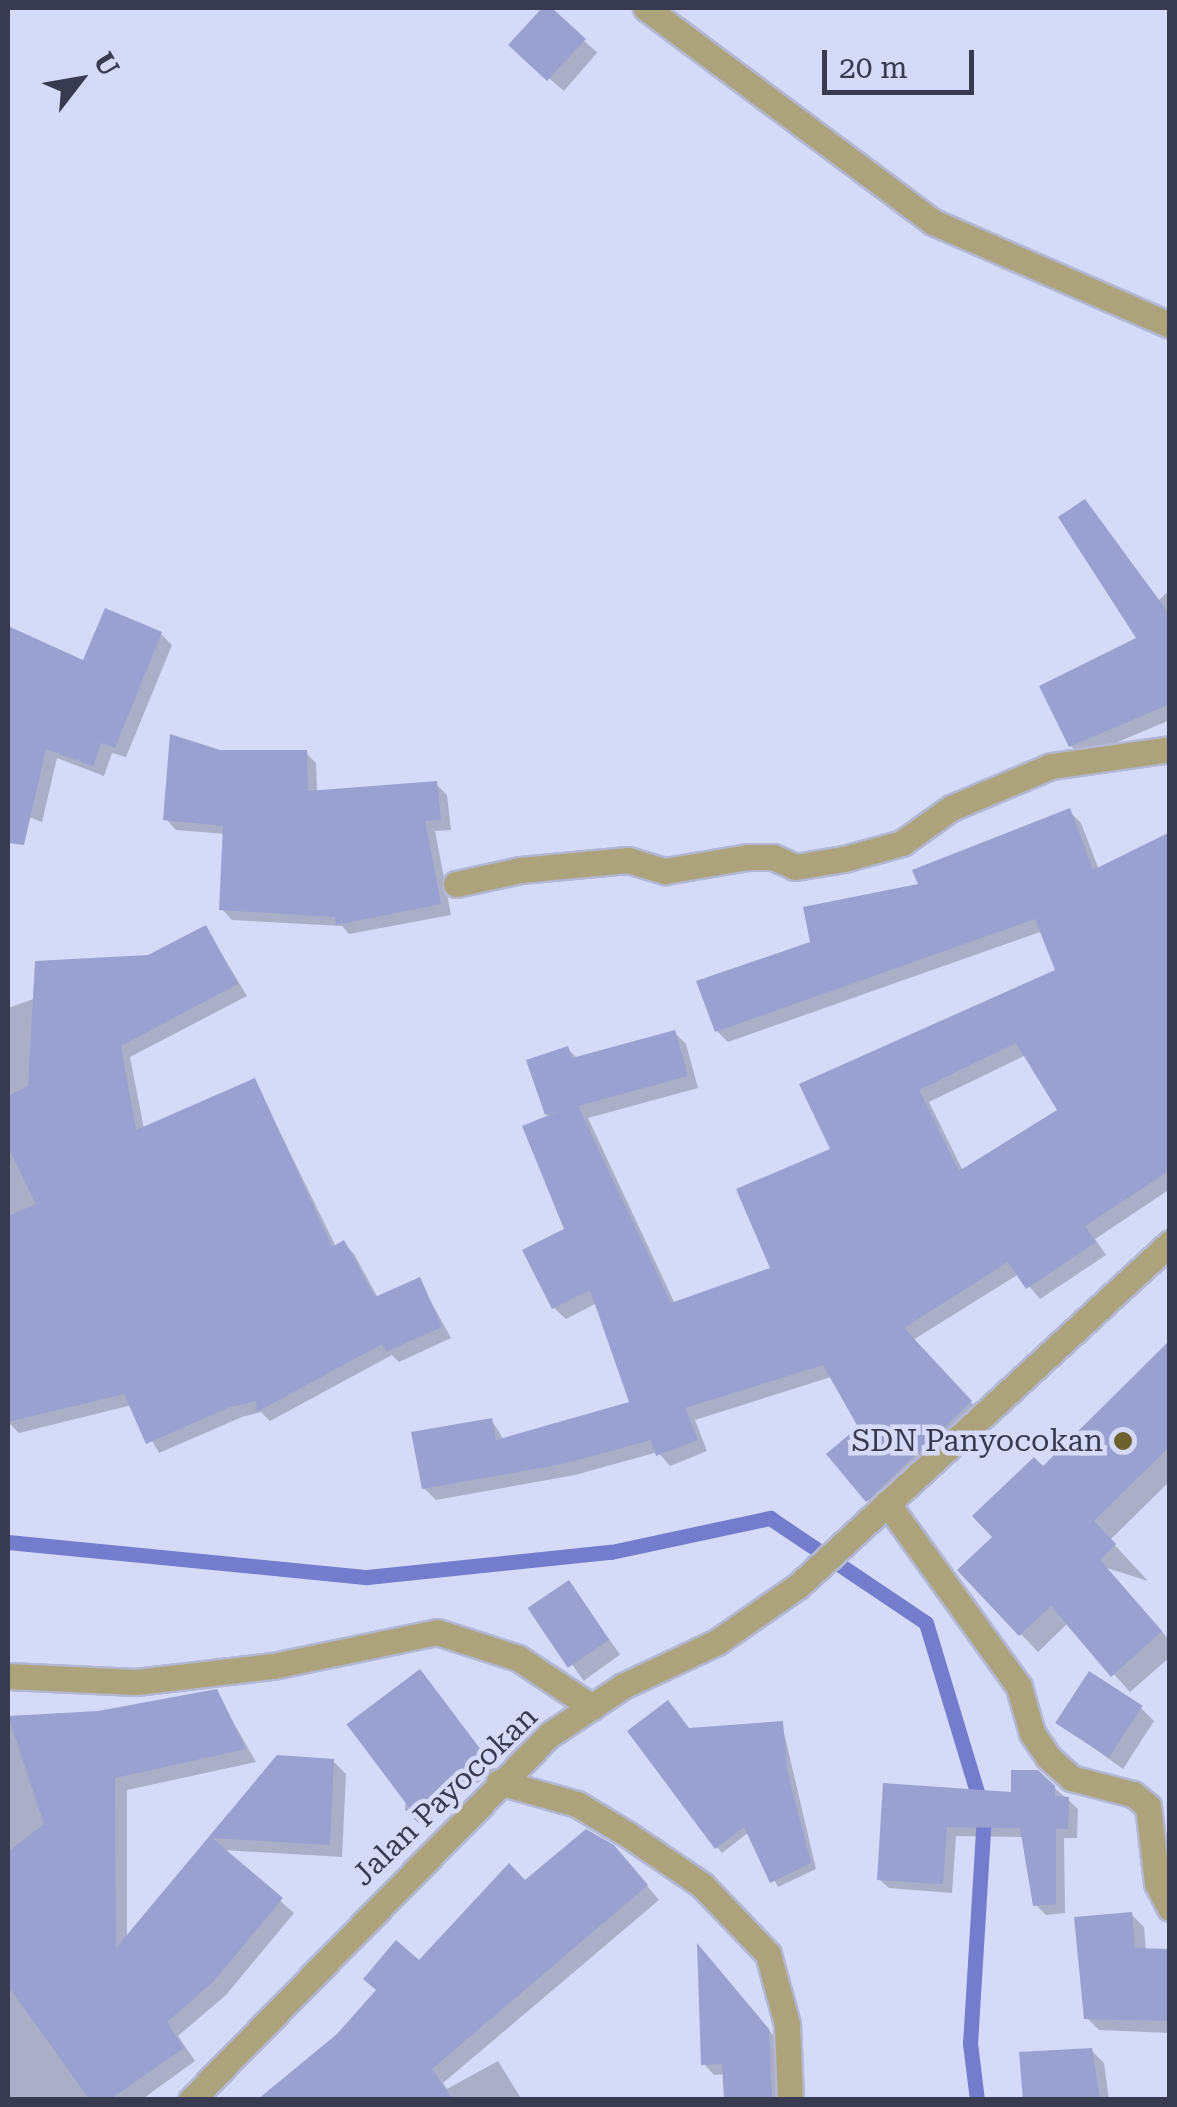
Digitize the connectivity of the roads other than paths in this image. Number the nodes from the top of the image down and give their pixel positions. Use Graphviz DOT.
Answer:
graph roads {
  1 [pos="646,8"];
  2 [pos="1170,325"];
  3 [pos="1170,749"];
  4 [pos="456,884"];
  5 [pos="1170,1242"];
  6 [pos="881,1508"];
  7 [pos="8,1676"];
  8 [pos="592,1707"];
  9 [pos="499,1782"];
  10 [pos="1170,1908"];
  11 [pos="191,2100"];
  12 [pos="790,2100"];
  1 -- 2 [label="street"];
  3 -- 4 [label="street"];
  5 -- 6 [label="street, Jalan Payocokan"];
  6 -- 8 [label="street, Jalan Payocokan"];
  6 -- 10 [label="street"];
  7 -- 8 [label="street"];
  8 -- 9 [label="street, Jalan Payocokan"];
  9 -- 11 [label="street, Jalan Payocokan"];
  9 -- 12 [label="street"];
}
